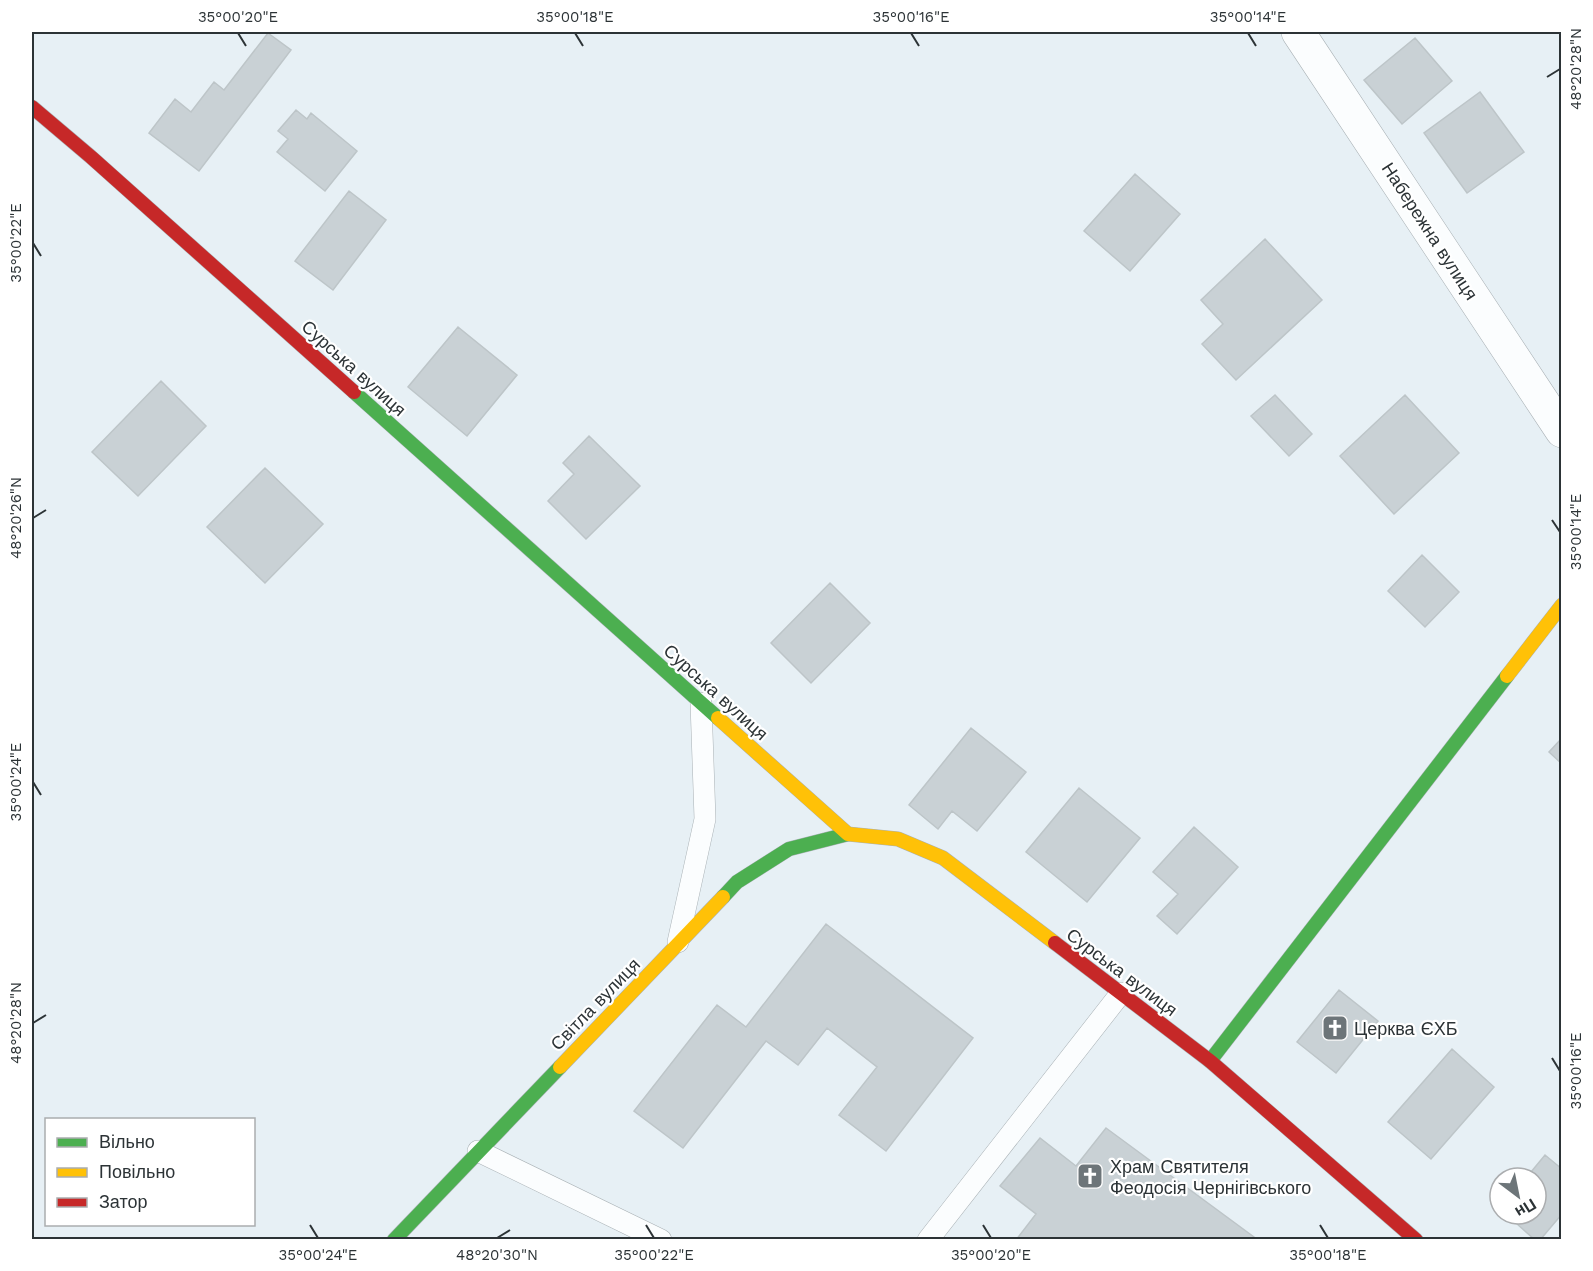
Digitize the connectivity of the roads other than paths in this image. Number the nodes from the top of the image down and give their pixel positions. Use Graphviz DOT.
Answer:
graph roads {
  1 [pos="1298,32"];
  2 [pos="32,107"];
  3 [pos="1562,431"];
  4 [pos="1562,605"];
  5 [pos="701,703"];
  6 [pos="848,834"];
  7 [pos="677,945"];
  8 [pos="1121,993"];
  9 [pos="1210,1061"];
  10 [pos="478,1151"];
  11 [pos="394,1239"];
  12 [pos="661,1239"];
  13 [pos="928,1239"];
  14 [pos="1416,1239"];
  1 -- 3 [label="street, Набережна вулиця"];
  2 -- 5 [label="street, Сурська вулиця"];
  4 -- 9 [label="street"];
  5 -- 6 [label="street, Сурська вулиця"];
  5 -- 7 [label="lane"];
  6 -- 7 [label="street, Світла вулиця"];
  6 -- 8 [label="street, Сурська вулиця"];
  7 -- 10 [label="street, Світла вулиця"];
  8 -- 9 [label="street, Сурська вулиця"];
  8 -- 13 [label="lane"];
  9 -- 14 [label="street, Сурська вулиця"];
  10 -- 11 [label="street, Світла вулиця"];
  10 -- 12 [label="lane"];
}
